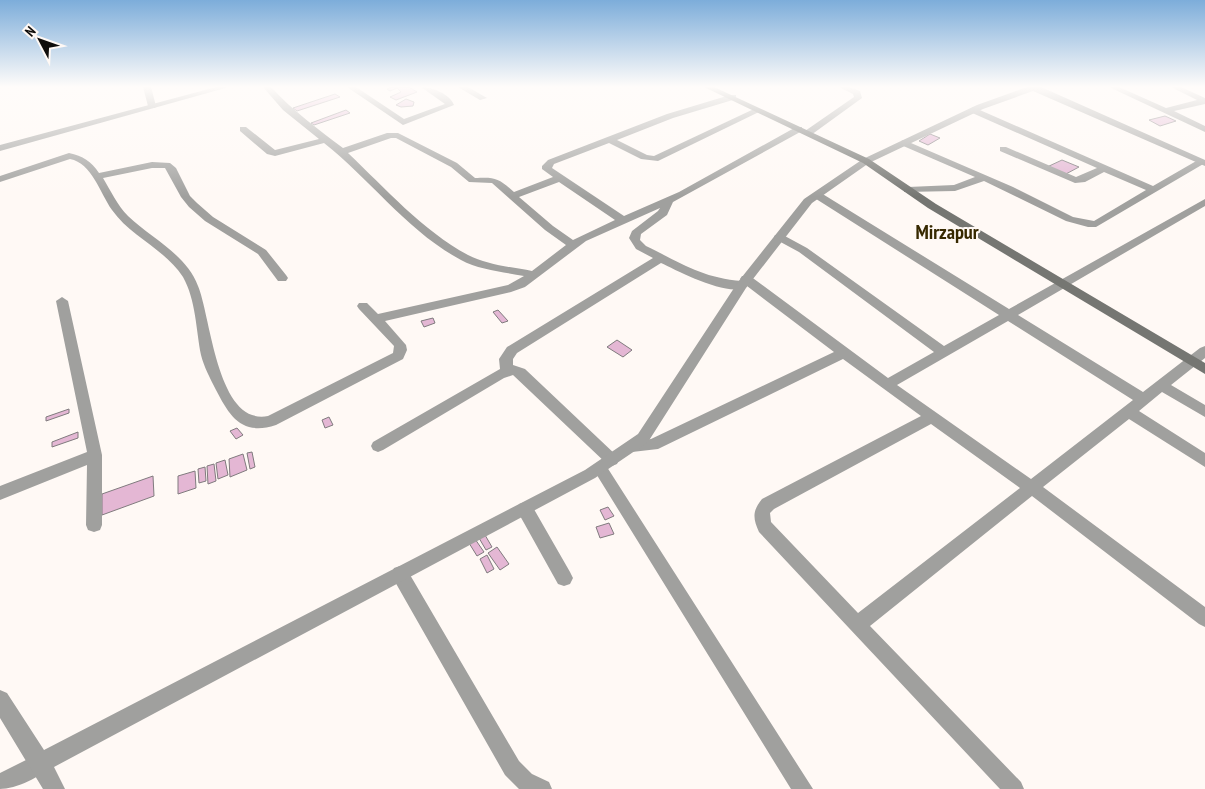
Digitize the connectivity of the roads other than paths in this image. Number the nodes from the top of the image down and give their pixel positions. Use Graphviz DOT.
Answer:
graph roads {
  1 [pos="88,124"];
  2 [pos="307,124"];
  3 [pos="651,124"];
  4 [pos="730,124"];
  5 [pos="789,124"];
  6 [pos="816,124"];
  7 [pos="944,124"];
  8 [pos="1004,124"];
  9 [pos="1117,124"];
  10 [pos="1193,124"];
  11 [pos="243,129"];
  12 [pos="1205,129"];
  13 [pos="804,131"];
  14 [pos="328,139"];
  15 [pos="611,140"];
  16 [pos="904,143"];
  17 [pos="0,148"];
  18 [pos="1003,149"];
  19 [pos="342,152"];
  20 [pos="866,161"];
  21 [pos="1203,162"];
  22 [pos="1104,168"];
  23 [pos="98,176"];
  24 [pos="560,178"];
  25 [pos="983,178"];
  26 [pos="0,179"];
  27 [pos="908,190"];
  28 [pos="1154,190"];
  29 [pos="817,195"];
  30 [pos="513,196"];
  31 [pos="668,201"];
  32 [pos="1205,202"];
  33 [pos="622,220"];
  34 [pos="779,237"];
  35 [pos="573,245"];
  36 [pos="661,258"];
  37 [pos="534,275"];
  38 [pos="282,278"];
  39 [pos="744,282"];
  40 [pos="1062,284"];
  41 [pos="62,301"];
  42 [pos="363,306"];
  43 [pos="1008,315"];
  44 [pos="375,319"];
  45 [pos="1205,350"];
  46 [pos="844,352"];
  47 [pos="943,352"];
  48 [pos="1192,361"];
  49 [pos="1205,369"];
  50 [pos="507,370"];
  51 [pos="1161,384"];
  52 [pos="887,385"];
  53 [pos="1143,399"];
  54 [pos="1128,411"];
  55 [pos="1205,412"];
  56 [pos="932,417"];
  57 [pos="378,446"];
  58 [pos="632,446"];
  59 [pos="95,455"];
  60 [pos="1205,461"];
  61 [pos="606,464"];
  62 [pos="1031,487"];
  63 [pos="0,493"];
  64 [pos="525,509"];
  65 [pos="94,525"];
  66 [pos="400,574"];
  67 [pos="564,578"];
  68 [pos="1205,618"];
  69 [pos="857,625"];
  70 [pos="0,700"];
  71 [pos="40,763"];
  72 [pos="0,784"];
  73 [pos="55,789"];
  74 [pos="542,789"];
  75 [pos="803,789"];
  76 [pos="1014,789"];
  1 -- 17 [label="street"];
  2 -- 14 [label="street"];
  3 -- 15 [label="street"];
  4 -- 15 [label="street"];
  5 -- 13 [label="main road"];
  6 -- 13 [label="street"];
  7 -- 16 [label="street"];
  8 -- 22 [label="street"];
  9 -- 21 [label="street"];
  10 -- 12 [label="street"];
  11 -- 14 [label="street"];
  13 -- 20 [label="main road"];
  13 -- 31 [label="street"];
  14 -- 19 [label="street"];
  15 -- 24 [label="street"];
  16 -- 20 [label="street"];
  16 -- 25 [label="street"];
  18 -- 22 [label="street"];
  19 -- 30 [label="street"];
  19 -- 37 [label="street"];
  20 -- 27 [label="main road"];
  20 -- 29 [label="street"];
  21 -- 28 [label="street"];
  22 -- 28 [label="street"];
  23 -- 26 [label="street"];
  23 -- 38 [label="street"];
  23 -- 44 [label="street"];
  24 -- 30 [label="street"];
  24 -- 33 [label="street"];
  25 -- 27 [label="street"];
  25 -- 28 [label="street"];
  27 -- 40 [label="main road"];
  29 -- 34 [label="street"];
  29 -- 43 [label="street"];
  30 -- 35 [label="street"];
  31 -- 33 [label="street"];
  31 -- 36 [label="street"];
  32 -- 40 [label="street"];
  33 -- 35 [label="street"];
  34 -- 39 [label="street"];
  34 -- 47 [label="street"];
  35 -- 37 [label="street"];
  36 -- 39 [label="street"];
  36 -- 50 [label="street"];
  37 -- 44 [label="street"];
  39 -- 46 [label="street"];
  39 -- 58 [label="street"];
  40 -- 43 [label="street"];
  40 -- 48 [label="main road"];
  41 -- 59 [label="street"];
  42 -- 44 [label="street"];
  43 -- 47 [label="street"];
  43 -- 53 [label="street"];
  45 -- 48 [label="street"];
  46 -- 52 [label="street"];
  46 -- 58 [label="street"];
  47 -- 52 [label="street"];
  48 -- 49 [label="main road"];
  48 -- 51 [label="street"];
  50 -- 57 [label="street"];
  50 -- 61 [label="street"];
  51 -- 53 [label="street"];
  51 -- 55 [label="street"];
  52 -- 56 [label="street"];
  53 -- 54 [label="street"];
  54 -- 60 [label="street"];
  54 -- 62 [label="street"];
  56 -- 62 [label="street"];
  56 -- 69 [label="street"];
  58 -- 61 [label="street"];
  59 -- 63 [label="street"];
  59 -- 65 [label="street"];
  61 -- 64 [label="street"];
  61 -- 75 [label="street"];
  62 -- 68 [label="street"];
  62 -- 69 [label="street"];
  64 -- 66 [label="street"];
  64 -- 67 [label="street"];
  66 -- 71 [label="street"];
  66 -- 74 [label="street"];
  69 -- 76 [label="street"];
  70 -- 71 [label="street"];
  71 -- 72 [label="street"];
  71 -- 73 [label="street"];
}
